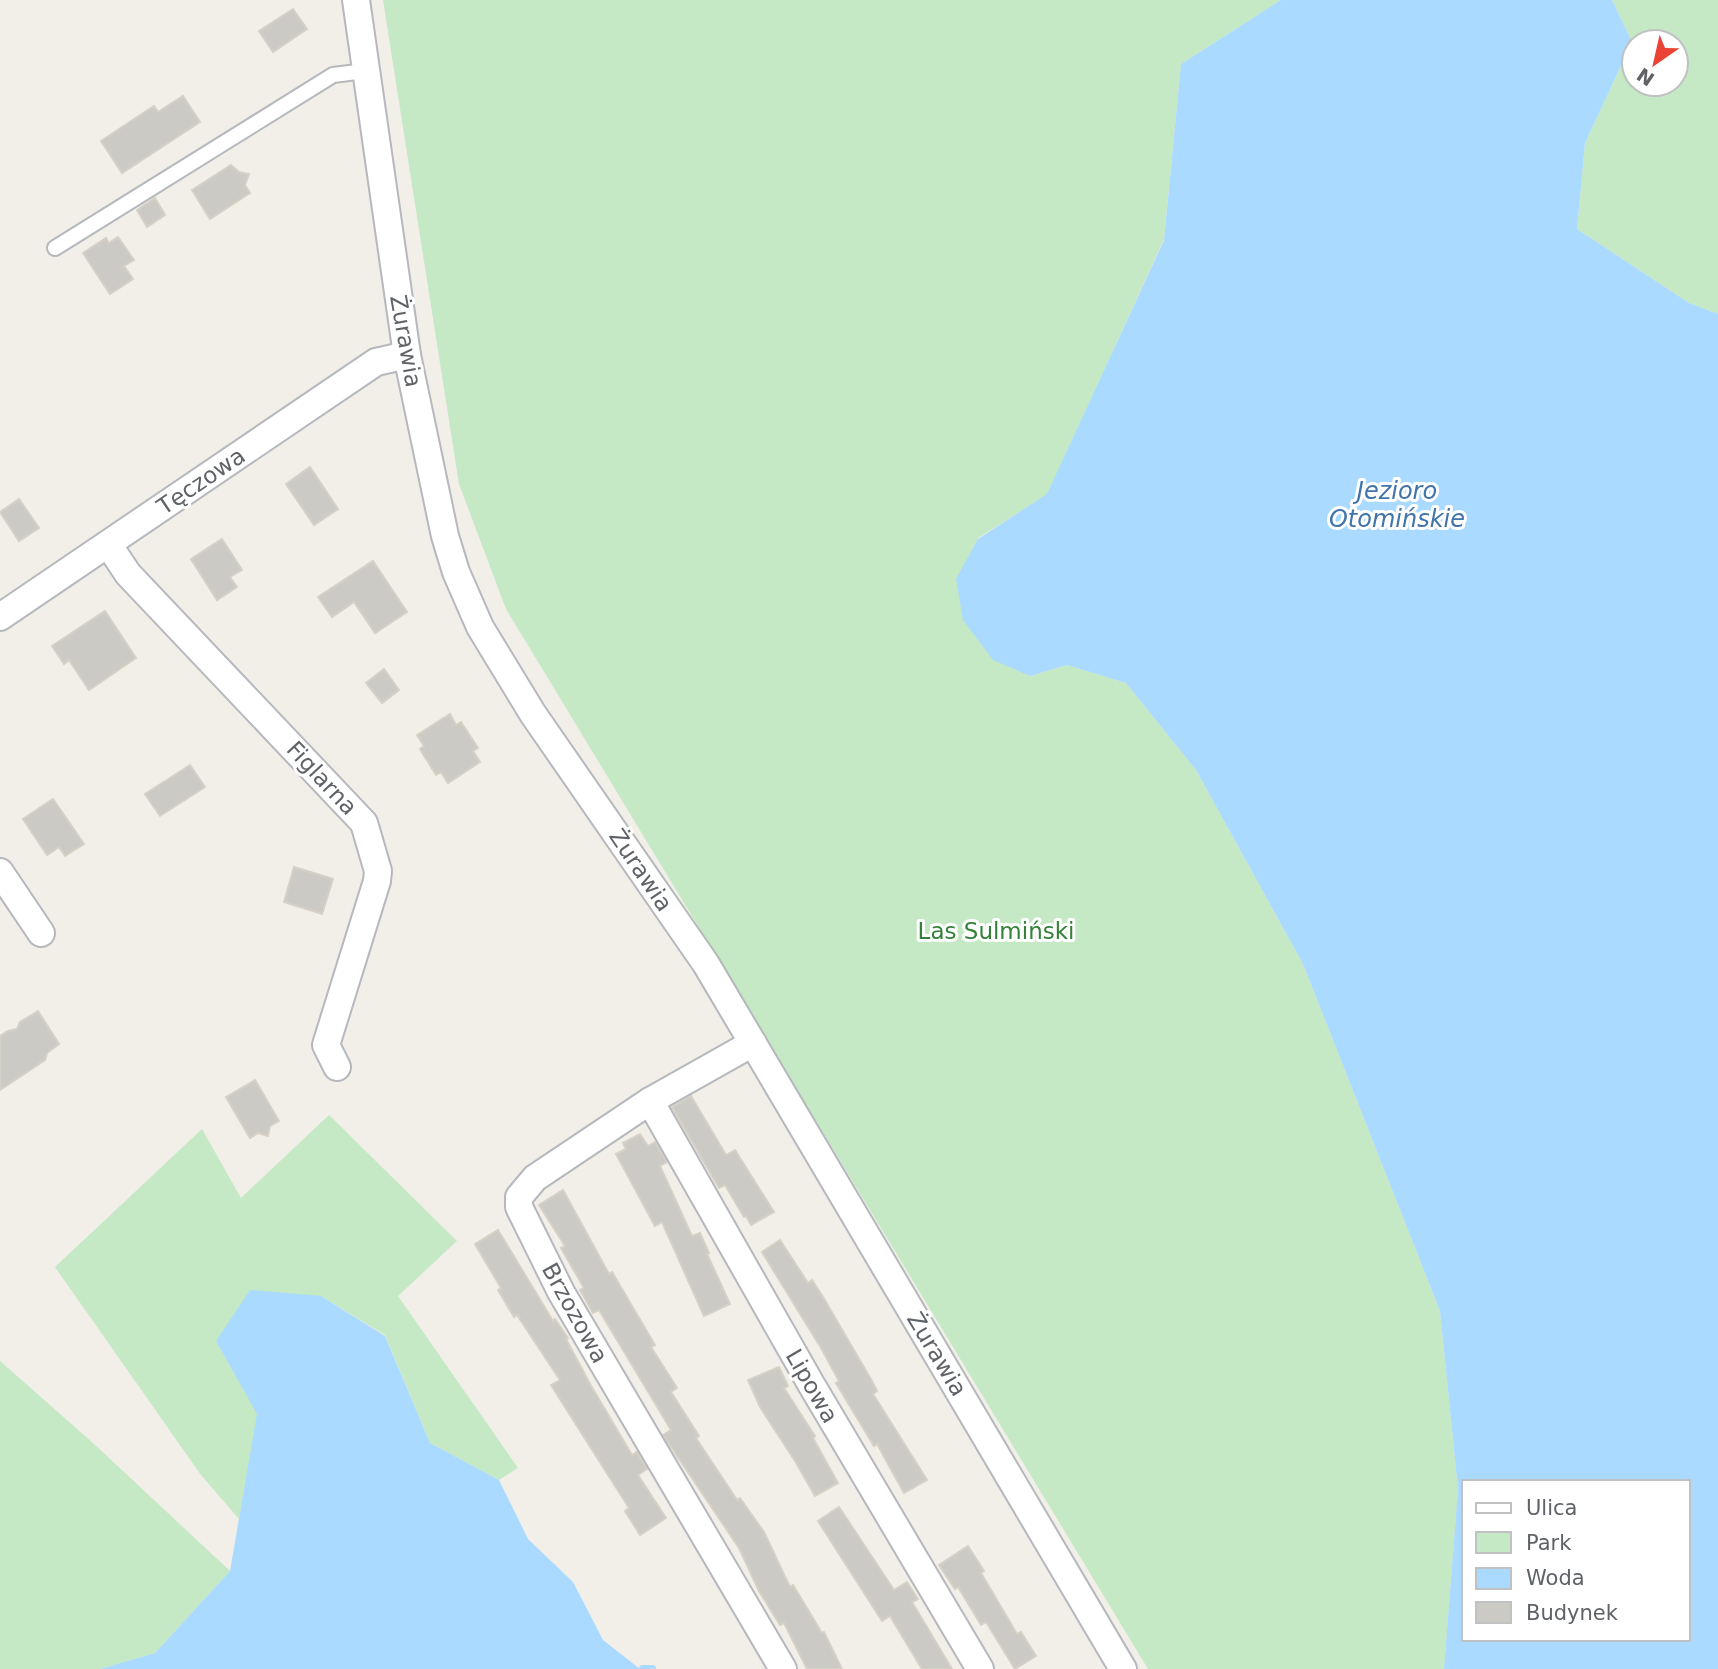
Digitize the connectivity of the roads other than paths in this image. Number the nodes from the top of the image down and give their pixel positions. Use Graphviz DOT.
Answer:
graph roads {
  1 [pos="356,0"];
  2 [pos="365,71"];
  3 [pos="55,248"];
  4 [pos="407,355"];
  5 [pos="108,544"];
  6 [pos="0,617"];
  7 [pos="0,872"];
  8 [pos="41,933"];
  9 [pos="753,1043"];
  10 [pos="337,1067"];
  11 [pos="650,1101"];
  12 [pos="783,1669"];
  13 [pos="980,1669"];
  14 [pos="1123,1669"];
  1 -- 2 [label="street, Żurawia"];
  2 -- 3 [label="lane"];
  2 -- 4 [label="street, Żurawia"];
  4 -- 5 [label="street, Tęczowa"];
  4 -- 9 [label="street, Żurawia"];
  5 -- 6 [label="street, Tęczowa"];
  5 -- 10 [label="street, Figlarna"];
  7 -- 8 [label="street"];
  9 -- 11 [label="street, Brzozowa"];
  9 -- 14 [label="street, Żurawia"];
  11 -- 12 [label="street, Brzozowa"];
  11 -- 13 [label="street, Lipowa"];
}
